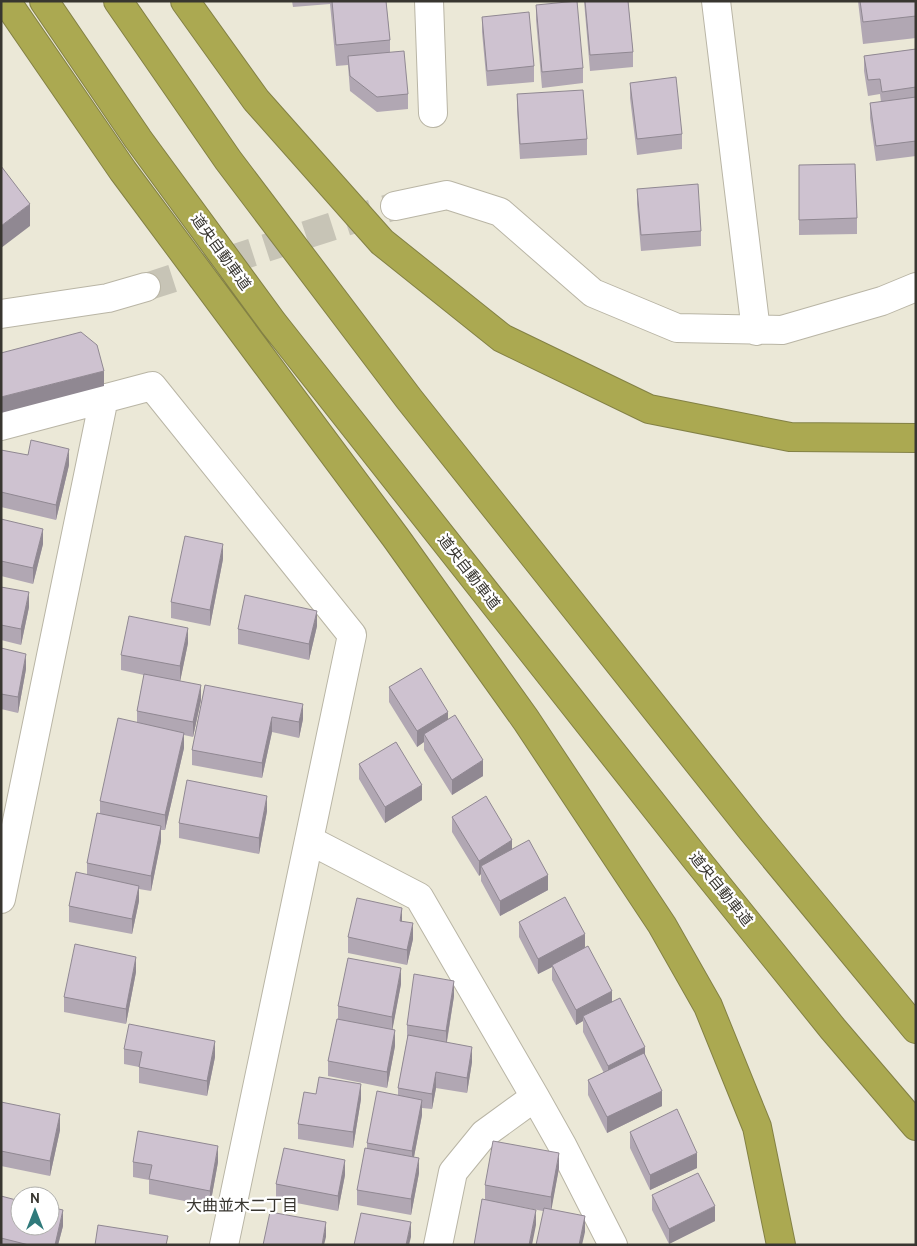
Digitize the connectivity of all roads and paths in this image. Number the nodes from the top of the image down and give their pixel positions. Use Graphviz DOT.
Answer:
graph roads {
  1 [pos="6,1"];
  2 [pos="44,1"];
  3 [pos="118,1"];
  4 [pos="185,1"];
  5 [pos="428,1"];
  6 [pos="716,1"];
  7 [pos="433,113"];
  8 [pos="395,206"];
  9 [pos="146,286"];
  10 [pos="916,287"];
  11 [pos="1,314"];
  12 [pos="756,331"];
  13 [pos="104,398"];
  14 [pos="1,426"];
  15 [pos="916,438"];
  16 [pos="309,840"];
  17 [pos="1,899"];
  18 [pos="916,1029"];
  19 [pos="535,1097"];
  20 [pos="916,1126"];
  21 [pos="224,1245"];
  22 [pos="438,1245"];
  23 [pos="613,1245"];
  24 [pos="781,1245"];
  1 -- 24 [label="highway"];
  2 -- 20 [label="highway, 道央自動車道"];
  3 -- 18 [label="highway"];
  4 -- 15 [label="highway"];
  5 -- 7 [label="street"];
  6 -- 12 [label="street"];
  8 -- 12 [label="street"];
  9 -- 11 [label="street"];
  10 -- 12 [label="street"];
  13 -- 14 [label="street"];
  13 -- 16 [label="street"];
  13 -- 17 [label="street"];
  16 -- 19 [label="street"];
  16 -- 21 [label="street"];
  19 -- 22 [label="street"];
  19 -- 23 [label="street"];
}
